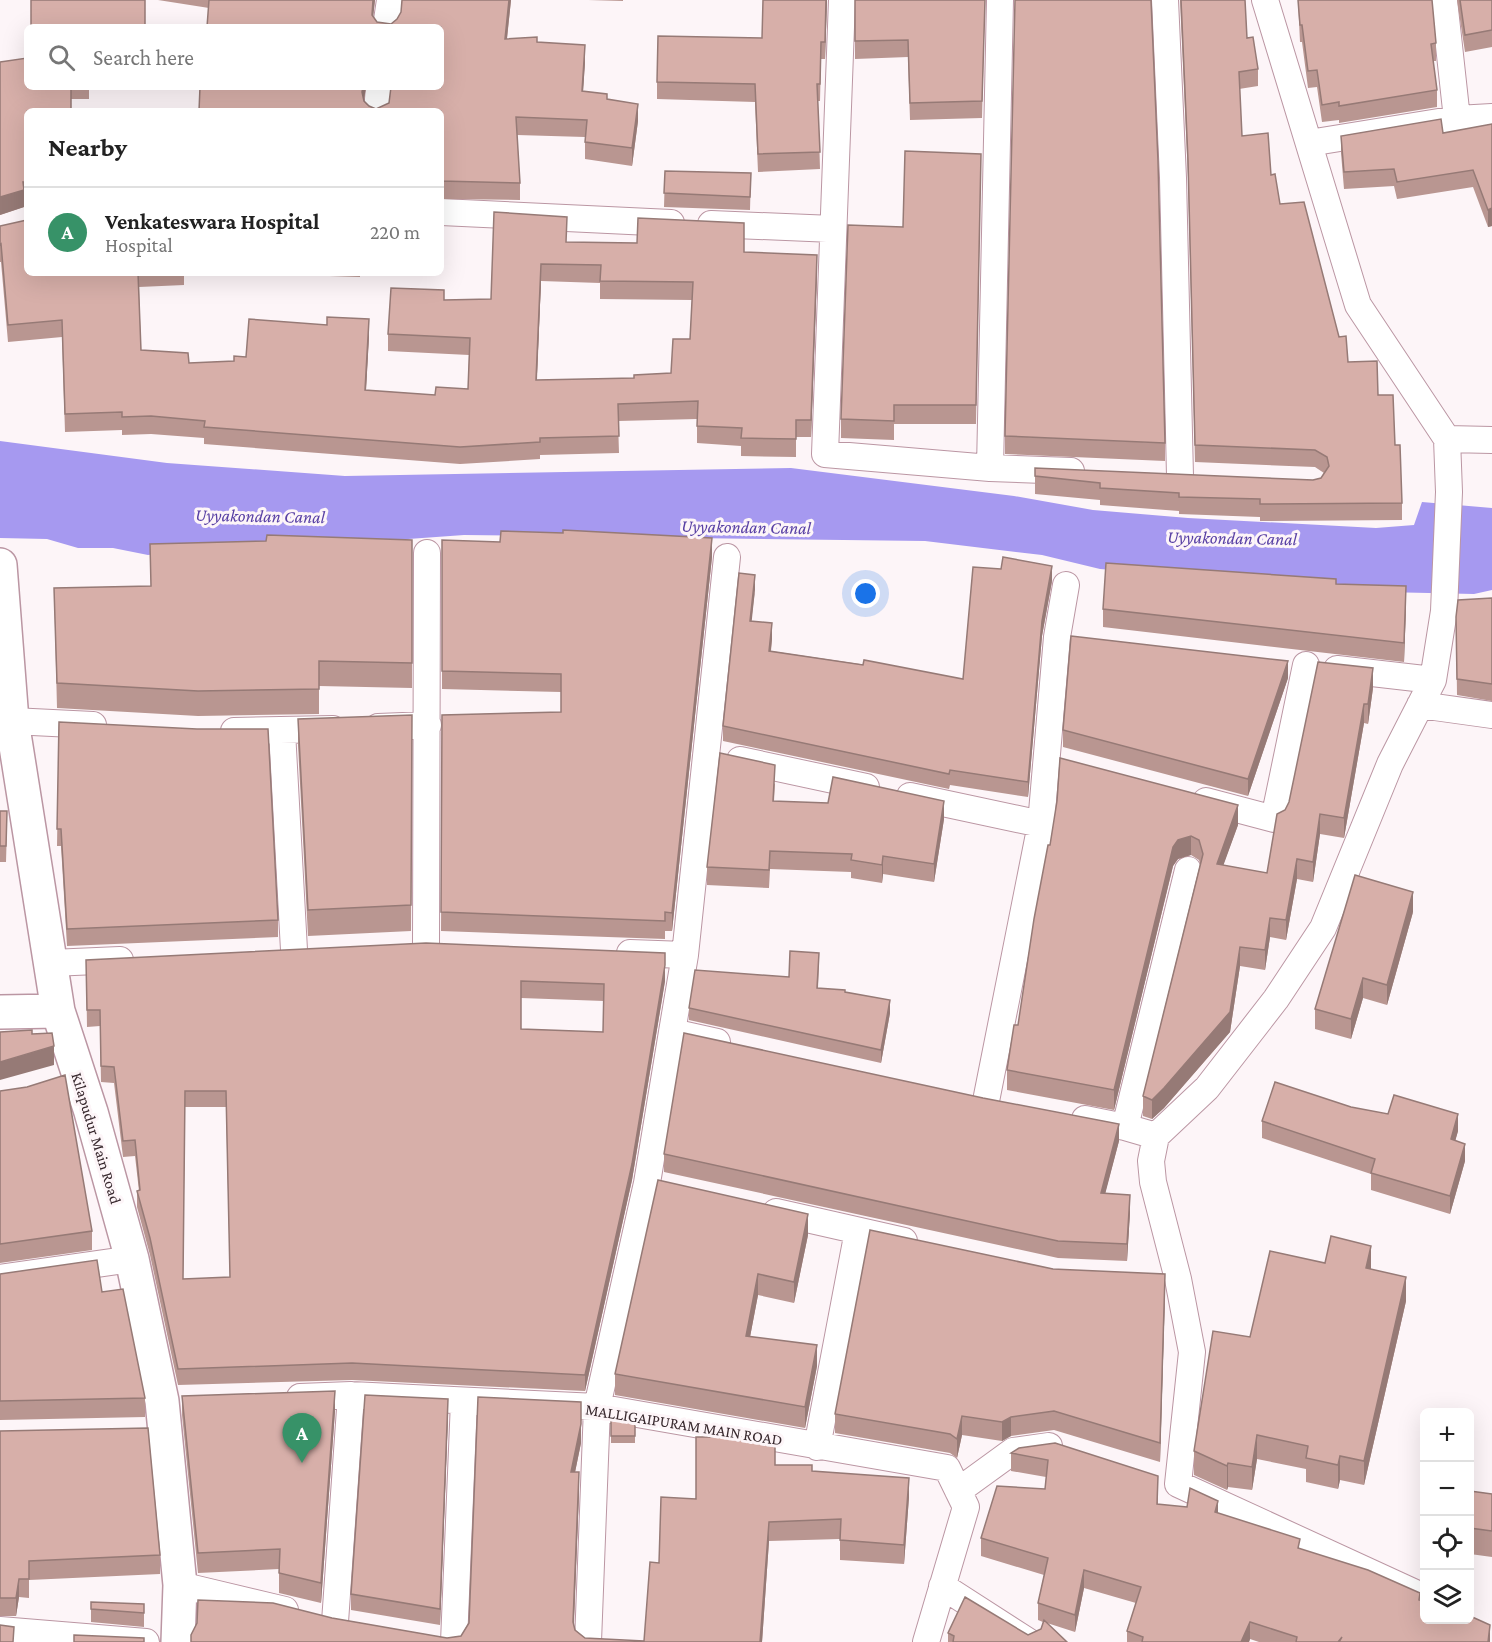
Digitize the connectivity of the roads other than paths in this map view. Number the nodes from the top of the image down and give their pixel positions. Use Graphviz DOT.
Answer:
graph roads {
  1 [pos="390,0"];
  2 [pos="842,0"];
  3 [pos="1000,0"];
  4 [pos="1165,0"];
  5 [pos="1265,0"];
  6 [pos="1444,0"];
  7 [pos="386,24"];
  8 [pos="379,90"];
  9 [pos="376,108"];
  10 [pos="1492,117"];
  11 [pos="1457,119"];
  12 [pos="1309,143"];
  13 [pos="444,212"];
  14 [pos="833,229"];
  15 [pos="1448,439"];
  16 [pos="1492,440"];
  17 [pos="990,468"];
  18 [pos="1089,472"];
  19 [pos="1180,476"];
  20 [pos="427,553"];
  21 [pos="727,557"];
  22 [pos="0,565"];
  23 [pos="1066,585"];
  24 [pos="1433,680"];
  25 [pos="1420,705"];
  26 [pos="1492,715"];
  27 [pos="12,721"];
  28 [pos="428,725"];
  29 [pos="117,727"];
  30 [pos="210,731"];
  31 [pos="282,731"];
  32 [pos="707,753"];
  33 [pos="1183,795"];
  34 [pos="1041,824"];
  35 [pos="1188,870"];
  36 [pos="425,946"];
  37 [pos="294,951"];
  38 [pos="606,952"];
  39 [pos="685,955"];
  40 [pos="144,958"];
  41 [pos="51,963"];
  42 [pos="58,1011"];
  43 [pos="0,1012"];
  44 [pos="672,1032"];
  45 [pos="742,1047"];
  46 [pos="986,1101"];
  47 [pos="1056,1114"];
  48 [pos="1125,1127"];
  49 [pos="1156,1136"];
  50 [pos="753,1207"];
  51 [pos="858,1232"];
  52 [pos="933,1247"];
  53 [pos="132,1259"];
  54 [pos="0,1278"];
  55 [pos="351,1395"];
  56 [pos="281,1398"];
  57 [pos="464,1401"];
  58 [pos="597,1407"];
  59 [pos="817,1447"];
  60 [pos="1076,1450"];
  61 [pos="958,1491"];
  62 [pos="180,1585"];
  63 [pos="942,1586"];
  64 [pos="1420,1595"];
  65 [pos="0,1630"];
  66 [pos="445,1641"];
  67 [pos="146,1642"];
  68 [pos="178,1642"];
  69 [pos="588,1642"];
  70 [pos="926,1642"];
  71 [pos="1029,1642"];
  1 -- 7 [label="street"];
  2 -- 14 [label="street"];
  3 -- 17 [label="street"];
  4 -- 19 [label="street"];
  5 -- 12 [label="street"];
  6 -- 11 [label="street"];
  8 -- 9 [label="street"];
  10 -- 11 [label="street"];
  11 -- 12 [label="street"];
  12 -- 15 [label="street"];
  13 -- 14 [label="street"];
  14 -- 17 [label="street"];
  15 -- 16 [label="street"];
  15 -- 24 [label="street"];
  17 -- 18 [label="street"];
  20 -- 28 [label="street"];
  21 -- 32 [label="street"];
  22 -- 27 [label="street, Kilapudur Main Road"];
  23 -- 34 [label="street"];
  24 -- 25 [label="street"];
  24 -- 33 [label="street"];
  25 -- 26 [label="street"];
  25 -- 49 [label="street"];
  27 -- 29 [label="street"];
  27 -- 41 [label="street, Kilapudur Main Road"];
  28 -- 31 [label="street"];
  28 -- 36 [label="street"];
  30 -- 31 [label="street"];
  31 -- 37 [label="street"];
  32 -- 34 [label="street"];
  32 -- 39 [label="street"];
  34 -- 46 [label="street"];
  35 -- 48 [label="street"];
  38 -- 39 [label="street"];
  39 -- 44 [label="street"];
  40 -- 41 [label="street"];
  41 -- 42 [label="street, Kilapudur Main Road"];
  42 -- 43 [label="street"];
  42 -- 53 [label="street, Kilapudur Main Road"];
  44 -- 45 [label="street"];
  44 -- 58 [label="street"];
  47 -- 48 [label="street"];
  48 -- 49 [label="street"];
  49 -- 64 [label="street"];
  50 -- 51 [label="street"];
  51 -- 52 [label="street"];
  51 -- 59 [label="street"];
  53 -- 54 [label="street"];
  53 -- 62 [label="street, Kilapudur Main Road"];
  55 -- 56 [label="street, MALLIGAIPURAM MAIN ROAD"];
  55 -- 57 [label="street, MALLIGAIPURAM MAIN ROAD"];
  55 -- 62 [label="street"];
  57 -- 58 [label="street, MALLIGAIPURAM MAIN ROAD"];
  57 -- 66 [label="street"];
  58 -- 59 [label="street, MALLIGAIPURAM MAIN ROAD"];
  58 -- 69 [label="street"];
  59 -- 61 [label="street, MALLIGAIPURAM MAIN ROAD"];
  60 -- 61 [label="street"];
  61 -- 63 [label="street, MALLIGAIPURAM MAIN ROAD"];
  62 -- 68 [label="street, Kilapudur Main Road"];
  63 -- 70 [label="street, MALLIGAIPURAM MAIN ROAD"];
  63 -- 71 [label="street"];
  65 -- 67 [label="street"];
}
